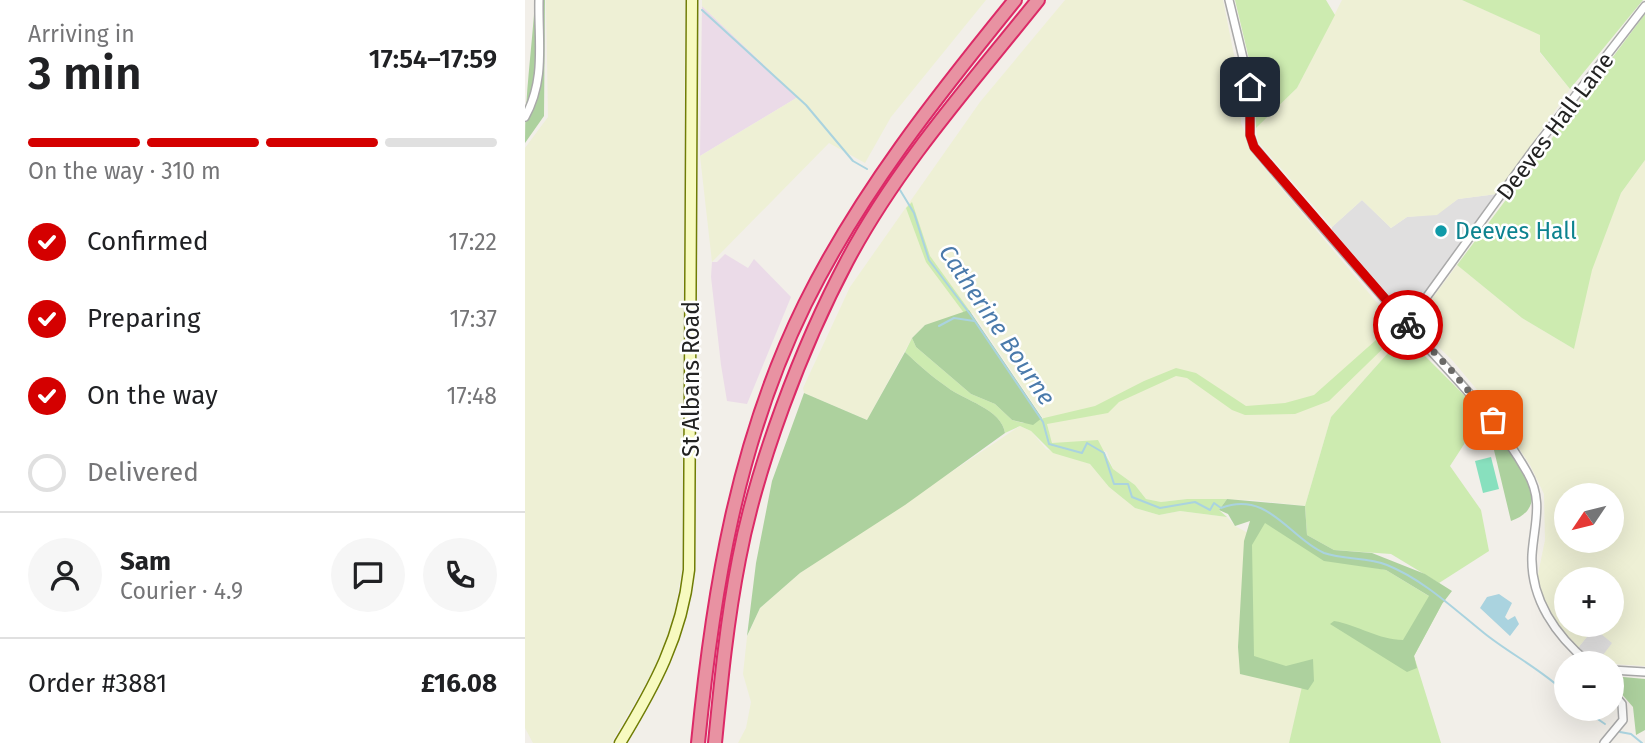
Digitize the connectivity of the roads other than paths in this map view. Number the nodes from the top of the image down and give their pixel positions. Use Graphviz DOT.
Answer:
graph roads {
  1 [pos="539,0"];
  2 [pos="692,0"];
  3 [pos="1015,0"];
  4 [pos="1038,0"];
  5 [pos="1229,0"];
  6 [pos="1645,6"];
  7 [pos="525,117"];
  8 [pos="1415,313"];
  9 [pos="1400,316"];
  10 [pos="1410,328"];
  11 [pos="1578,651"];
  12 [pos="1624,671"];
  13 [pos="1645,672"];
  14 [pos="1620,721"];
  15 [pos="620,743"];
  16 [pos="698,743"];
  17 [pos="715,743"];
  18 [pos="1604,743"];
  1 -- 7 [label="street"];
  2 -- 15 [label="main road, St Albans Road"];
  3 -- 16 [label="highway"];
  4 -- 17 [label="highway"];
  5 -- 9 [label="street"];
  6 -- 8 [label="street, Deeves Hall Lane"];
  8 -- 9 [label="street"];
  8 -- 10 [label="street, Deeves Hall Lane"];
  9 -- 10 [label="street"];
  10 -- 11 [label="street"];
  12 -- 13 [label="street"];
  14 -- 18 [label="street"];
}
